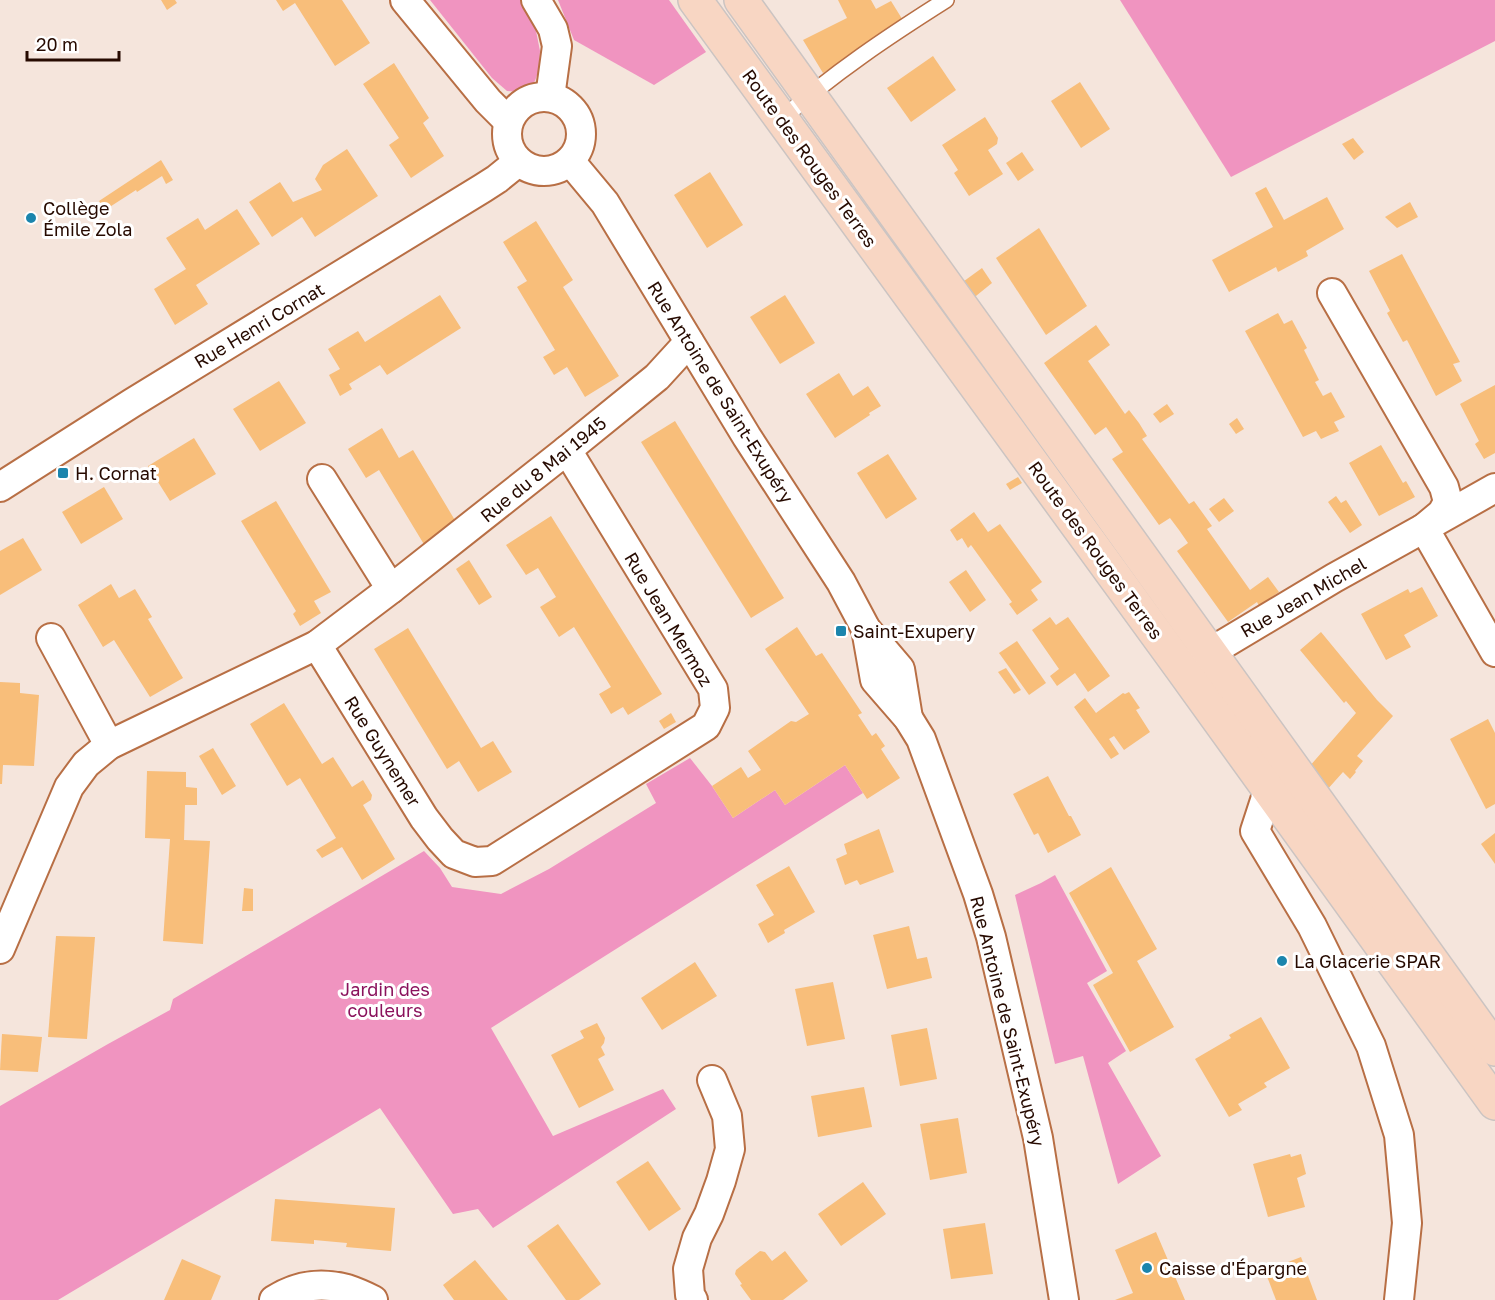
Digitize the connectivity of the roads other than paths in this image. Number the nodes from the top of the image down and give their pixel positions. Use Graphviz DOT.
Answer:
graph roads {
  1 [pos="405,0"];
  2 [pos="536,0"];
  3 [pos="695,0"];
  4 [pos="741,0"];
  5 [pos="946,0"];
  6 [pos="809,94"];
  7 [pos="550,97"];
  8 [pos="782,119"];
  9 [pos="508,121"];
  10 [pos="570,161"];
  11 [pos="518,162"];
  12 [pos="1332,293"];
  13 [pos="689,342"];
  14 [pos="567,450"];
  15 [pos="322,479"];
  16 [pos="0,487"];
  17 [pos="1495,488"];
  18 [pos="1424,528"];
  19 [pos="391,589"];
  20 [pos="51,638"];
  21 [pos="317,645"];
  22 [pos="1495,652"];
  23 [pos="1196,660"];
  24 [pos="109,745"];
  25 [pos="1282,779"];
  26 [pos="454,854"];
  27 [pos="0,949"];
  28 [pos="1495,1049"];
  29 [pos="712,1080"];
  30 [pos="1495,1102"];
  31 [pos="274,1300"];
  32 [pos="373,1300"];
  33 [pos="693,1300"];
  34 [pos="1064,1300"];
  35 [pos="1399,1300"];
  1 -- 9 [label="street"];
  2 -- 7 [label="street"];
  3 -- 8 [label="main road, Route des Rouges Terres"];
  4 -- 6 [label="main road, Route des Rouges Terres"];
  5 -- 6 [label="lane"];
  6 -- 8 [label="lane"];
  6 -- 23 [label="main road, Route des Rouges Terres"];
  7 -- 9 [label="street"];
  7 -- 10 [label="street"];
  8 -- 23 [label="main road, Route des Rouges Terres"];
  9 -- 11 [label="street"];
  10 -- 11 [label="street"];
  10 -- 13 [label="street, Rue Antoine de Saint-Exupéry"];
  11 -- 16 [label="street, Rue Henri Cornat"];
  12 -- 18 [label="street, Rue Jean Michel"];
  13 -- 14 [label="street, Rue du 8 Mai 1945"];
  13 -- 34 [label="street, Rue Antoine de Saint-Exupéry"];
  14 -- 19 [label="street, Rue du 8 Mai 1945"];
  14 -- 26 [label="street, Rue Jean Mermoz"];
  15 -- 19 [label="street"];
  17 -- 18 [label="street, Rue Jean Michel"];
  18 -- 22 [label="street"];
  18 -- 23 [label="street, Rue Jean Michel"];
  19 -- 21 [label="street, Rue du 8 Mai 1945"];
  20 -- 24 [label="street"];
  21 -- 24 [label="street, Rue du 8 Mai 1945"];
  21 -- 26 [label="street, Rue Guynemer"];
  23 -- 25 [label="main road, Route des Rouges Terres"];
  24 -- 27 [label="street, Rue du 8 Mai 1945"];
  25 -- 28 [label="main road, Route des Rouges Terres"];
  25 -- 30 [label="main road, Route des Rouges Terres"];
  25 -- 35 [label="street"];
  29 -- 33 [label="street"];
  31 -- 32 [label="street"];
}
